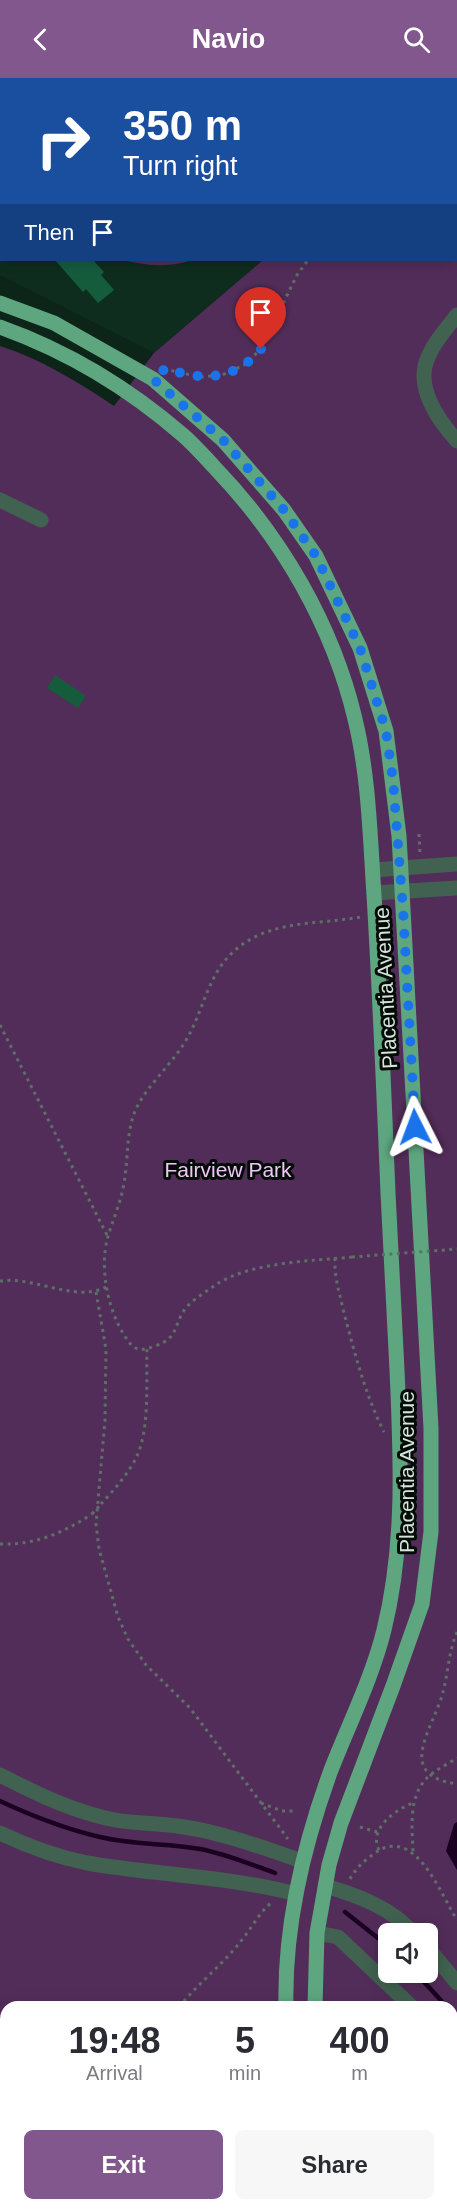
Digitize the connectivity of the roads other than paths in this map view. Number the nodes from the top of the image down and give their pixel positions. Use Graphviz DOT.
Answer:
graph roads {
  1 [pos="0,303"];
  2 [pos="457,315"];
  3 [pos="0,327"];
  4 [pos="457,441"];
  5 [pos="0,500"];
  6 [pos="40,520"];
  7 [pos="457,864"];
  8 [pos="400,868"];
  9 [pos="373,870"];
  10 [pos="457,888"];
  11 [pos="402,892"];
  12 [pos="374,893"];
  13 [pos="0,1775"];
  14 [pos="0,1833"];
  15 [pos="303,1862"];
  16 [pos="325,1886"];
  17 [pos="296,1894"];
  18 [pos="402,1923"];
  19 [pos="317,1933"];
  20 [pos="438,1960"];
  21 [pos="457,1983"];
  22 [pos="286,2001"];
  23 [pos="315,2001"];
  24 [pos="406,2001"];
  1 -- 8 [label="main road, Placentia Avenue"];
  2 -- 4 [label="lane"];
  3 -- 9 [label="main road, Placentia Avenue"];
  5 -- 6 [label="lane"];
  7 -- 8 [label="lane"];
  8 -- 9 [label="lane"];
  8 -- 11 [label="main road, Placentia Avenue"];
  9 -- 12 [label="main road, Placentia Avenue"];
  10 -- 11 [label="lane"];
  11 -- 12 [label="lane"];
  11 -- 16 [label="main road, Placentia Avenue"];
  12 -- 15 [label="main road, Placentia Avenue"];
  13 -- 15 [label="lane"];
  14 -- 17 [label="lane"];
  15 -- 17 [label="main road, Placentia Avenue"];
  16 -- 18 [label="lane"];
  16 -- 19 [label="main road, Placentia Avenue"];
  17 -- 22 [label="main road, Placentia Avenue"];
  19 -- 23 [label="main road, Placentia Avenue"];
  19 -- 24 [label="lane"];
  20 -- 21 [label="lane"];
}
